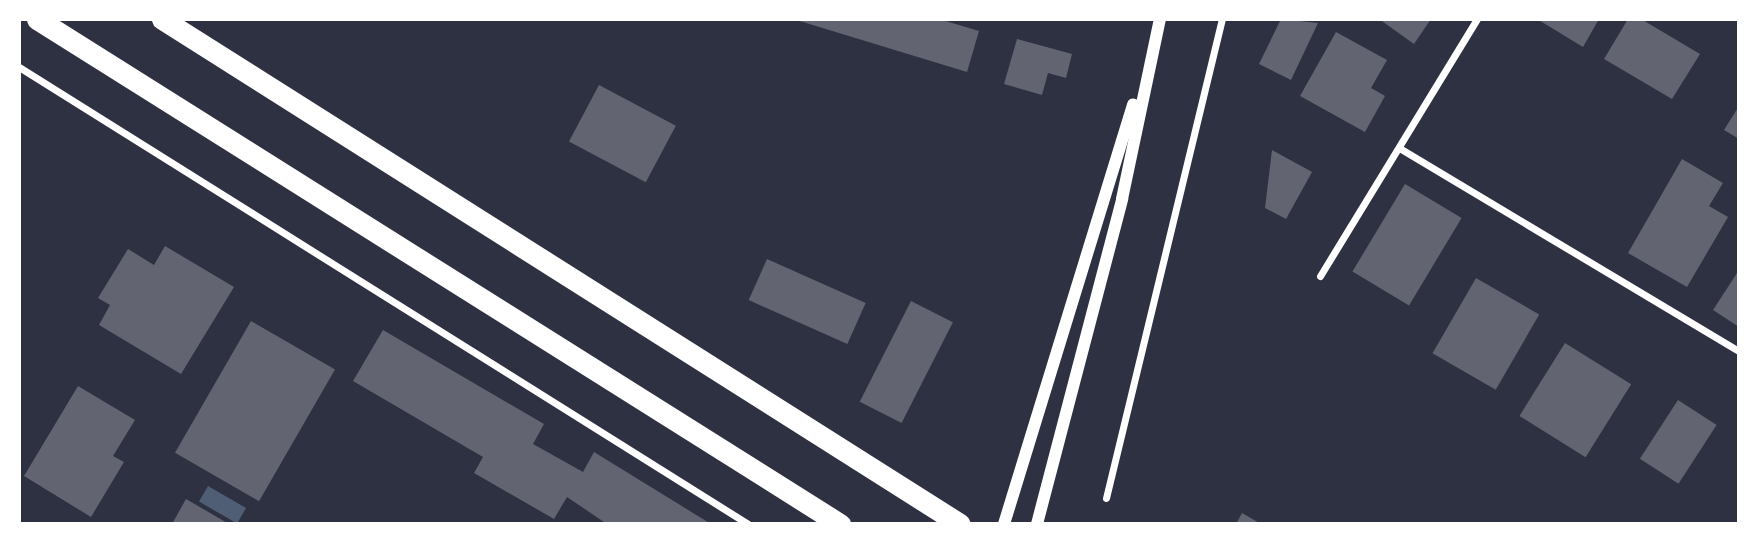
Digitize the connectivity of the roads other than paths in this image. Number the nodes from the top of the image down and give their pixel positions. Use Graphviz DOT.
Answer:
graph roads {
  1 [pos="37,19"];
  2 [pos="162,19"];
  3 [pos="1160,19"];
  4 [pos="1222,19"];
  5 [pos="1477,19"];
  6 [pos="19,67"];
  7 [pos="1144,78"];
  8 [pos="1401,149"];
  9 [pos="1320,276"];
  10 [pos="1739,351"];
  11 [pos="1106,498"];
  12 [pos="955,520"];
  13 [pos="748,524"];
  14 [pos="840,524"];
  15 [pos="1004,524"];
  16 [pos="1037,524"];
  1 -- 14 [label="highway"];
  2 -- 12 [label="highway"];
  3 -- 7 [label="street"];
  4 -- 11 [label="street"];
  5 -- 8 [label="street"];
  6 -- 13 [label="street"];
  7 -- 15 [label="street"];
  7 -- 16 [label="street"];
  8 -- 9 [label="street"];
  8 -- 10 [label="street"];
}
